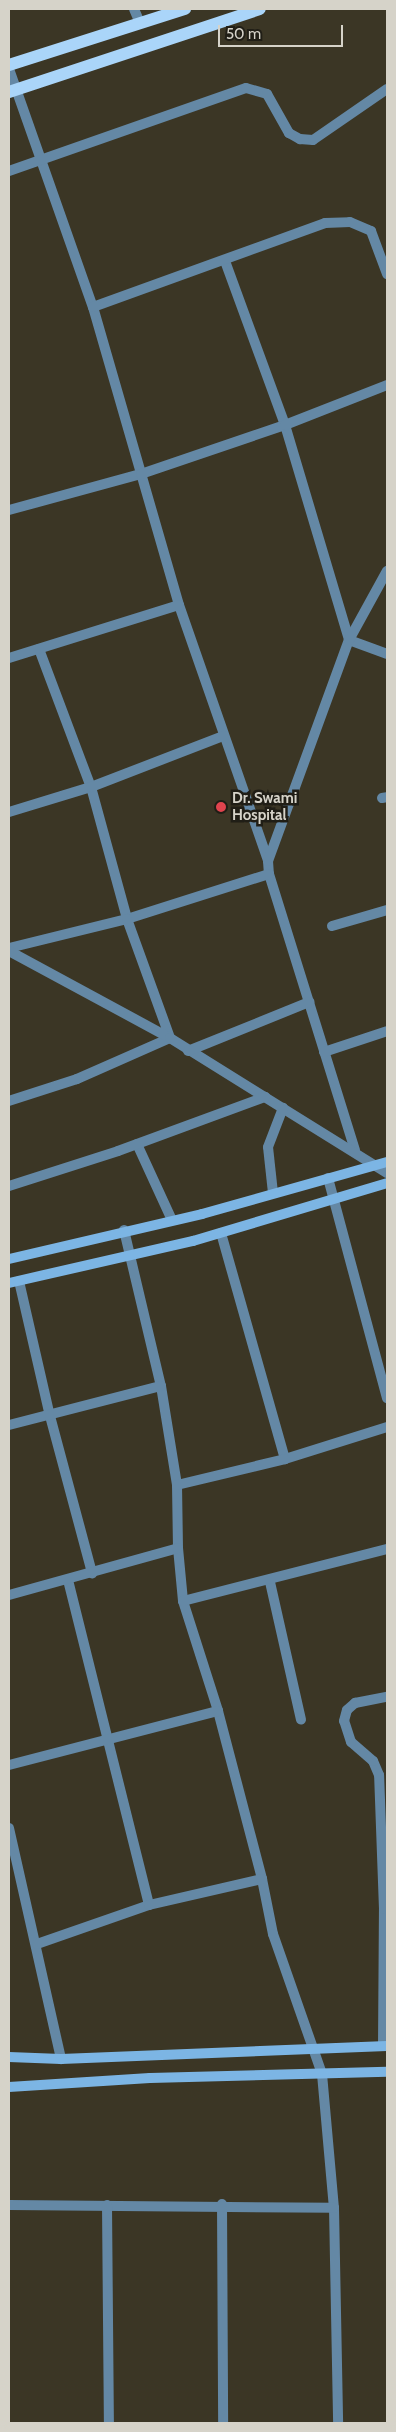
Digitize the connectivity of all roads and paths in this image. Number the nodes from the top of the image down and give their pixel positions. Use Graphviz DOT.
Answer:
graph roads {
  1 [pos="134,9"];
  2 [pos="185,9"];
  3 [pos="260,9"];
  4 [pos="140,23"];
  5 [pos="9,64"];
  6 [pos="9,69"];
  7 [pos="387,89"];
  8 [pos="13,91"];
  9 [pos="43,160"];
  10 [pos="9,171"];
  11 [pos="225,261"];
  12 [pos="387,274"];
  13 [pos="93,307"];
  14 [pos="387,385"];
  15 [pos="285,425"];
  16 [pos="141,474"];
  17 [pos="9,510"];
  18 [pos="387,571"];
  19 [pos="179,605"];
  20 [pos="349,640"];
  21 [pos="39,649"];
  22 [pos="387,654"];
  23 [pos="9,658"];
  24 [pos="223,736"];
  25 [pos="91,787"];
  26 [pos="9,812"];
  27 [pos="268,861"];
  28 [pos="269,874"];
  29 [pos="387,910"];
  30 [pos="127,919"];
  31 [pos="332,926"];
  32 [pos="9,950"];
  33 [pos="309,1002"];
  34 [pos="387,1031"];
  35 [pos="170,1038"];
  36 [pos="188,1051"];
  37 [pos="324,1052"];
  38 [pos="265,1097"];
  39 [pos="9,1101"];
  40 [pos="283,1108"];
  41 [pos="137,1144"];
  42 [pos="355,1150"];
  43 [pos="387,1162"];
  44 [pos="376,1165"];
  45 [pos="387,1173"];
  46 [pos="328,1178"];
  47 [pos="387,1183"];
  48 [pos="9,1186"];
  49 [pos="273,1193"];
  50 [pos="334,1199"];
  51 [pos="172,1220"];
  52 [pos="124,1230"];
  53 [pos="221,1233"];
  54 [pos="132,1256"];
  55 [pos="9,1259"];
  56 [pos="14,1282"];
  57 [pos="161,1386"];
  58 [pos="387,1398"];
  59 [pos="50,1416"];
  60 [pos="9,1425"];
  61 [pos="387,1427"];
  62 [pos="285,1459"];
  63 [pos="178,1485"];
  64 [pos="178,1548"];
  65 [pos="387,1549"];
  66 [pos="92,1573"];
  67 [pos="68,1580"];
  68 [pos="270,1582"];
  69 [pos="9,1595"];
  70 [pos="183,1601"];
  71 [pos="387,1697"];
  72 [pos="218,1711"];
  73 [pos="301,1720"];
  74 [pos="109,1739"];
  75 [pos="9,1766"];
  76 [pos="9,1828"];
  77 [pos="262,1878"];
  78 [pos="149,1905"];
  79 [pos="386,1909"];
  80 [pos="37,1944"];
  81 [pos="385,2046"];
  82 [pos="314,2049"];
  83 [pos="9,2057"];
  84 [pos="61,2059"];
  85 [pos="387,2072"];
  86 [pos="322,2074"];
  87 [pos="9,2087"];
  88 [pos="222,2204"];
  89 [pos="9,2205"];
  90 [pos="107,2205"];
  91 [pos="334,2208"];
  92 [pos="109,2423"];
  93 [pos="222,2423"];
  94 [pos="338,2423"];
  1 -- 4 [label="street"];
  2 -- 4 [label="main road"];
  3 -- 8 [label="main road"];
  4 -- 5 [label="main road"];
  6 -- 8 [label="street"];
  7 -- 9 [label="street"];
  8 -- 9 [label="street"];
  9 -- 10 [label="street"];
  9 -- 13 [label="street"];
  11 -- 12 [label="street"];
  11 -- 13 [label="street"];
  11 -- 15 [label="street"];
  13 -- 16 [label="street"];
  14 -- 15 [label="street"];
  15 -- 16 [label="street"];
  15 -- 20 [label="street"];
  16 -- 17 [label="street"];
  16 -- 19 [label="street"];
  18 -- 20 [label="street"];
  19 -- 21 [label="street"];
  19 -- 24 [label="street"];
  20 -- 22 [label="street"];
  20 -- 27 [label="street"];
  21 -- 23 [label="street"];
  21 -- 25 [label="street"];
  24 -- 25 [label="street"];
  24 -- 27 [label="street"];
  25 -- 26 [label="street"];
  25 -- 30 [label="street"];
  27 -- 28 [label="street"];
  28 -- 30 [label="street"];
  28 -- 33 [label="street"];
  29 -- 31 [label="street"];
  30 -- 32 [label="street"];
  30 -- 35 [label="street"];
  32 -- 35 [label="street"];
  33 -- 36 [label="street"];
  33 -- 37 [label="street"];
  34 -- 37 [label="street"];
  35 -- 36 [label="street"];
  35 -- 39 [label="street"];
  36 -- 38 [label="street"];
  37 -- 42 [label="street"];
  38 -- 40 [label="street"];
  38 -- 41 [label="street"];
  40 -- 42 [label="street"];
  40 -- 49 [label="street"];
  41 -- 48 [label="street"];
  41 -- 51 [label="street"];
  42 -- 44 [label="street"];
  43 -- 44 [label="street"];
  44 -- 45 [label="street"];
  44 -- 46 [label="street"];
  46 -- 49 [label="street"];
  46 -- 50 [label="street"];
  47 -- 50 [label="street"];
  49 -- 51 [label="street"];
  50 -- 53 [label="street"];
  50 -- 58 [label="street"];
  51 -- 52 [label="street"];
  52 -- 54 [label="street"];
  52 -- 55 [label="street"];
  53 -- 54 [label="street"];
  53 -- 62 [label="street"];
  54 -- 56 [label="street"];
  54 -- 57 [label="street"];
  56 -- 59 [label="street"];
  57 -- 59 [label="street"];
  57 -- 63 [label="street"];
  59 -- 60 [label="street"];
  59 -- 66 [label="street"];
  61 -- 62 [label="street"];
  62 -- 63 [label="street"];
  63 -- 64 [label="street"];
  64 -- 66 [label="street"];
  64 -- 70 [label="street"];
  65 -- 68 [label="street"];
  66 -- 67 [label="street"];
  67 -- 69 [label="street"];
  67 -- 74 [label="street"];
  68 -- 70 [label="street"];
  68 -- 73 [label="street"];
  70 -- 72 [label="street"];
  71 -- 79 [label="street"];
  72 -- 74 [label="street"];
  72 -- 77 [label="street"];
  74 -- 75 [label="street"];
  74 -- 78 [label="street"];
  76 -- 80 [label="street"];
  77 -- 78 [label="street"];
  77 -- 82 [label="street"];
  78 -- 80 [label="street"];
  79 -- 81 [label="street"];
  80 -- 84 [label="street"];
  81 -- 82 [label="street"];
  82 -- 84 [label="street"];
  82 -- 86 [label="street"];
  83 -- 84 [label="street"];
  85 -- 86 [label="street"];
  86 -- 87 [label="street"];
  86 -- 91 [label="street"];
  88 -- 90 [label="street"];
  88 -- 91 [label="street"];
  88 -- 93 [label="street"];
  89 -- 90 [label="street"];
  90 -- 92 [label="street"];
  91 -- 94 [label="street"];
}
